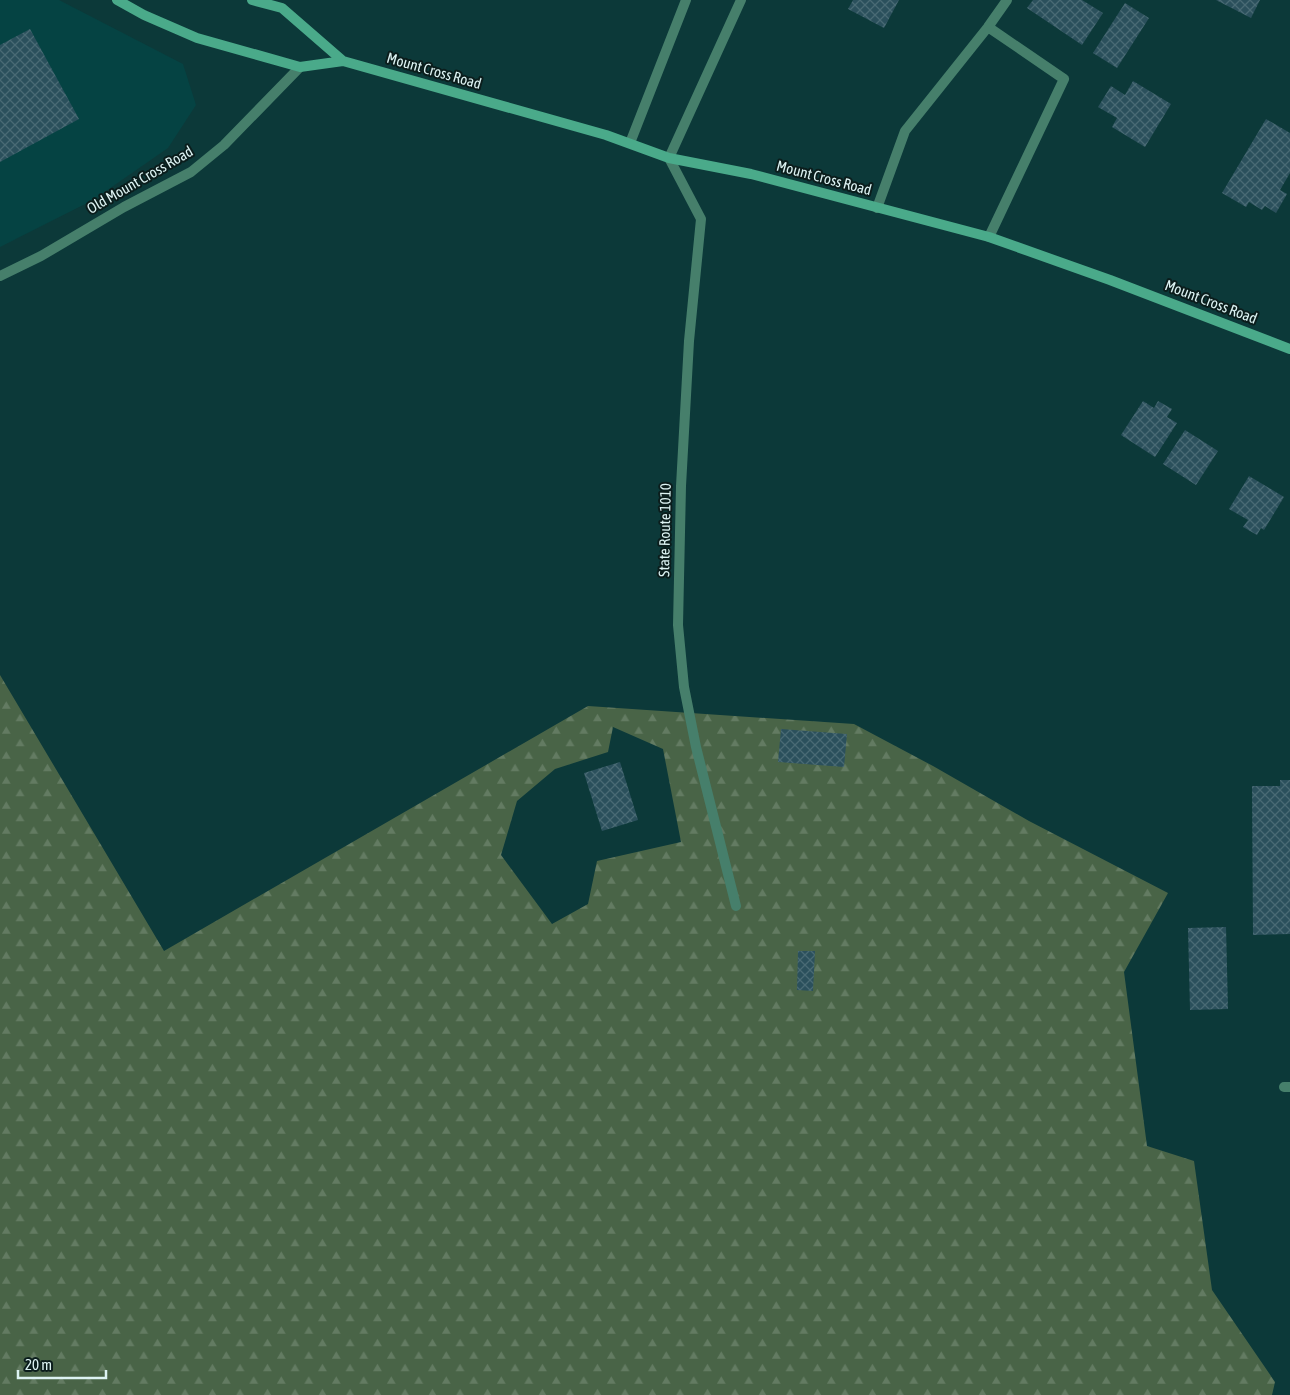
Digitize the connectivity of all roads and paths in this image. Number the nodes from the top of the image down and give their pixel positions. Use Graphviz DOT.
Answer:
graph roads {
  1 [pos="118,0"];
  2 [pos="252,0"];
  3 [pos="686,0"];
  4 [pos="741,0"];
  5 [pos="1008,0"];
  6 [pos="988,28"];
  7 [pos="343,61"];
  8 [pos="300,67"];
  9 [pos="630,143"];
  10 [pos="669,158"];
  11 [pos="877,208"];
  12 [pos="989,237"];
  13 [pos="0,276"];
  14 [pos="1290,349"];
  15 [pos="736,906"];
  1 -- 8 [label="main road, Mount Cross Road"];
  2 -- 7 [label="main road, Mount Cross Road"];
  3 -- 9 [label="street"];
  4 -- 10 [label="street"];
  5 -- 6 [label="street"];
  6 -- 11 [label="street"];
  6 -- 12 [label="street"];
  7 -- 8 [label="main road, Mount Cross Road"];
  7 -- 9 [label="main road, Mount Cross Road"];
  8 -- 13 [label="street, Old Mount Cross Road"];
  9 -- 10 [label="main road, Mount Cross Road"];
  10 -- 11 [label="main road, Mount Cross Road"];
  10 -- 15 [label="street, State Route 1010"];
  11 -- 12 [label="main road, Mount Cross Road"];
  12 -- 14 [label="main road, Mount Cross Road"];
}
